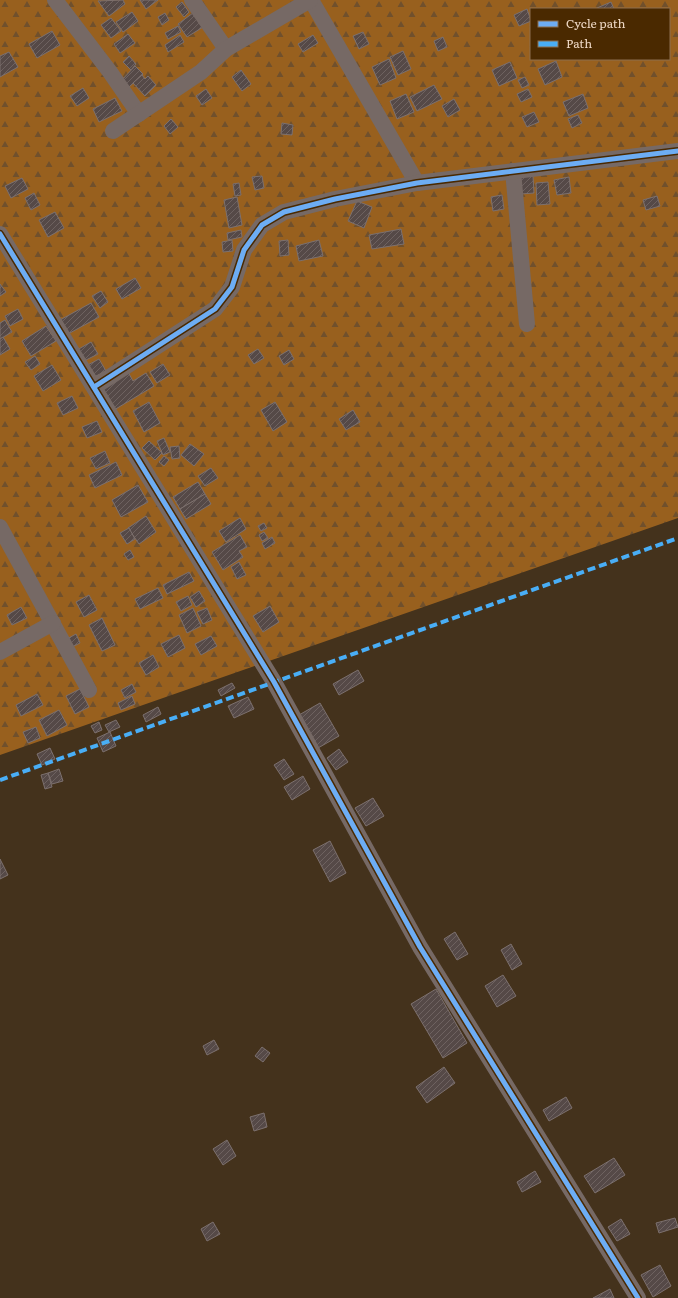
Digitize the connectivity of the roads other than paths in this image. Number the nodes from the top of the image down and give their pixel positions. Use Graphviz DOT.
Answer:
graph roads {
  1 [pos="55,0"];
  2 [pos="192,0"];
  3 [pos="310,0"];
  4 [pos="226,49"];
  5 [pos="139,114"];
  6 [pos="113,131"];
  7 [pos="678,151"];
  8 [pos="513,171"];
  9 [pos="417,183"];
  10 [pos="0,234"];
  11 [pos="527,324"];
  12 [pos="94,387"];
  13 [pos="0,527"];
  14 [pos="53,623"];
  15 [pos="0,652"];
  16 [pos="89,690"];
  17 [pos="638,1298"];
  1 -- 5 [label="street"];
  2 -- 4 [label="street"];
  3 -- 4 [label="street"];
  3 -- 9 [label="street"];
  4 -- 5 [label="street"];
  5 -- 6 [label="street"];
  7 -- 8 [label="street"];
  8 -- 9 [label="street"];
  8 -- 11 [label="street"];
  9 -- 12 [label="street"];
  10 -- 12 [label="street"];
  12 -- 17 [label="street"];
  13 -- 14 [label="street"];
  14 -- 15 [label="street"];
  14 -- 16 [label="street"];
}
